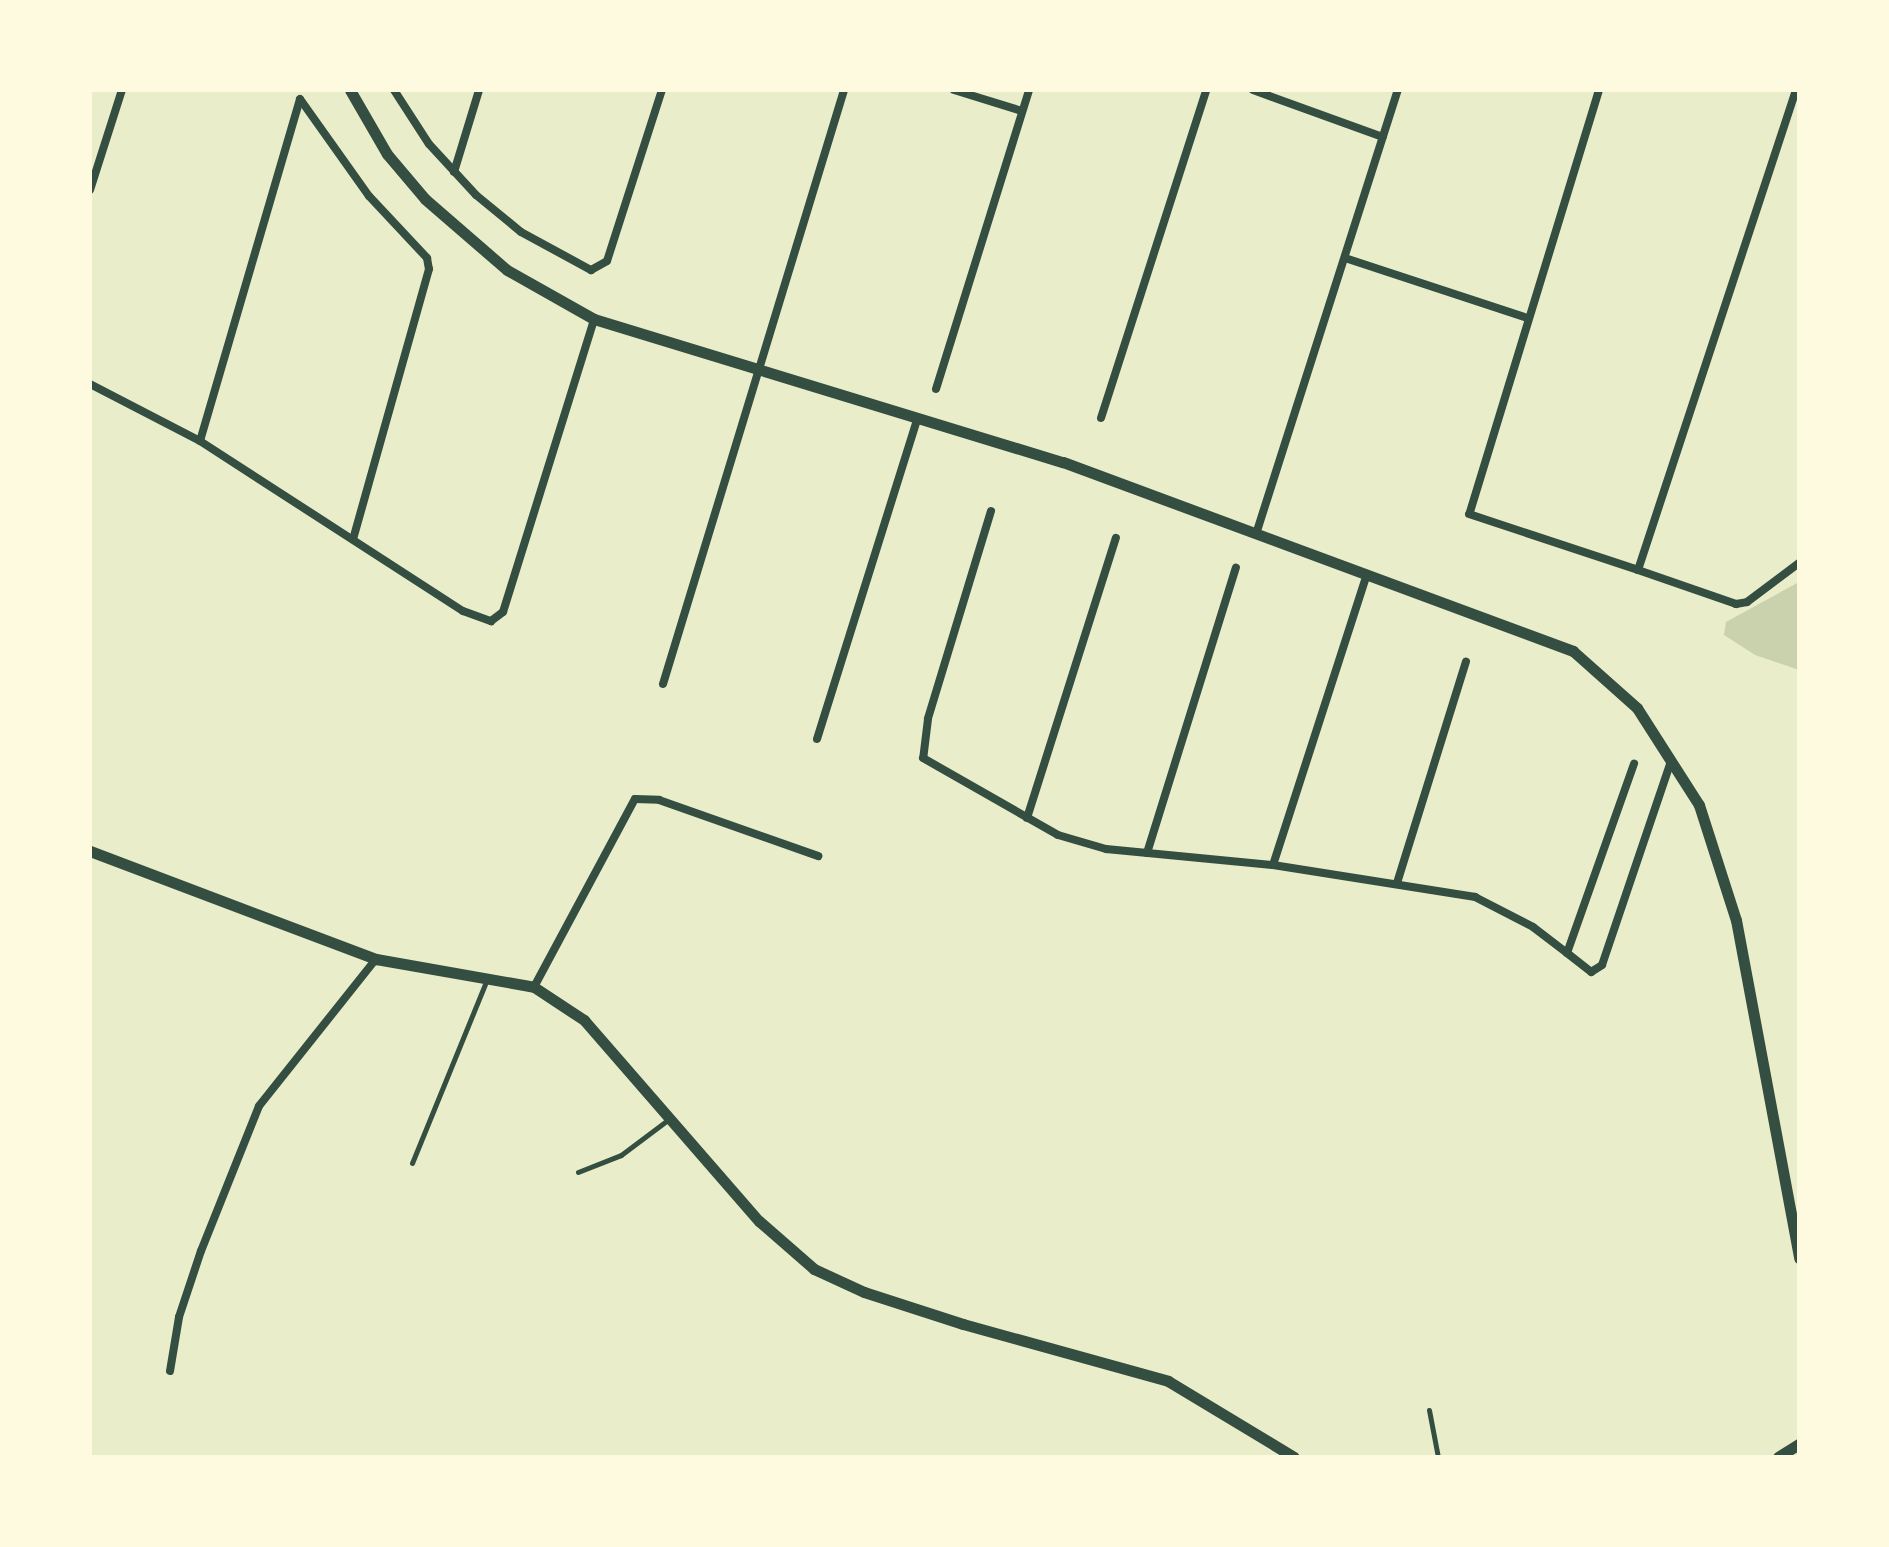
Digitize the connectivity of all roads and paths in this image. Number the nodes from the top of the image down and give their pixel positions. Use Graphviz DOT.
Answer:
graph roads {
  1 [pos="122,90"];
  2 [pos="350,90"];
  3 [pos="394,90"];
  4 [pos="479,90"];
  5 [pos="662,90"];
  6 [pos="844,90"];
  7 [pos="954,90"];
  8 [pos="1029,90"];
  9 [pos="1206,90"];
  10 [pos="1253,90"];
  11 [pos="1398,90"];
  12 [pos="1599,90"];
  13 [pos="1796,90"];
  14 [pos="1022,111"];
  15 [pos="1383,137"];
  16 [pos="454,172"];
  17 [pos="90,190"];
  18 [pos="1345,258"];
  19 [pos="1527,318"];
  20 [pos="594,319"];
  21 [pos="758,372"];
  22 [pos="90,384"];
  23 [pos="936,389"];
  24 [pos="1101,418"];
  25 [pos="917,419"];
  26 [pos="200,441"];
  27 [pos="991,511"];
  28 [pos="1257,531"];
  29 [pos="1116,538"];
  30 [pos="353,540"];
  31 [pos="1799,563"];
  32 [pos="1236,568"];
  33 [pos="1638,570"];
  34 [pos="1367,574"];
  35 [pos="1466,661"];
  36 [pos="663,684"];
  37 [pos="817,739"];
  38 [pos="1671,761"];
  39 [pos="1634,764"];
  40 [pos="1027,818"];
  41 [pos="90,851"];
  42 [pos="1147,853"];
  43 [pos="818,856"];
  44 [pos="1273,865"];
  45 [pos="1397,883"];
  46 [pos="1567,953"];
  47 [pos="376,959"];
  48 [pos="488,978"];
  49 [pos="534,987"];
  50 [pos="669,1118"];
  51 [pos="412,1163"];
  52 [pos="578,1172"];
  53 [pos="1799,1258"];
  54 [pos="170,1371"];
  55 [pos="1429,1410"];
  56 [pos="1799,1444"];
  57 [pos="1294,1457"];
  58 [pos="1438,1457"];
  59 [pos="1778,1457"];
  1 -- 17 [label="street"];
  2 -- 20 [label="street"];
  3 -- 16 [label="street"];
  4 -- 16 [label="street"];
  5 -- 16 [label="street"];
  6 -- 21 [label="street"];
  7 -- 14 [label="street"];
  8 -- 14 [label="street"];
  9 -- 24 [label="street"];
  10 -- 15 [label="street"];
  11 -- 15 [label="street"];
  12 -- 19 [label="street"];
  13 -- 33 [label="street"];
  14 -- 23 [label="street"];
  15 -- 18 [label="street"];
  18 -- 19 [label="street"];
  18 -- 28 [label="street"];
  19 -- 33 [label="street"];
  20 -- 21 [label="street"];
  20 -- 30 [label="street"];
  21 -- 25 [label="street"];
  21 -- 36 [label="street"];
  22 -- 26 [label="street"];
  25 -- 28 [label="street"];
  25 -- 37 [label="street"];
  26 -- 30 [label="street"];
  26 -- 30 [label="street"];
  27 -- 40 [label="street"];
  28 -- 34 [label="street"];
  29 -- 40 [label="street"];
  31 -- 33 [label="street"];
  32 -- 42 [label="street"];
  34 -- 38 [label="street"];
  34 -- 44 [label="street"];
  35 -- 45 [label="street"];
  38 -- 46 [label="street"];
  38 -- 53 [label="street"];
  39 -- 46 [label="street"];
  40 -- 42 [label="street"];
  41 -- 47 [label="street"];
  42 -- 44 [label="street"];
  43 -- 49 [label="street"];
  44 -- 45 [label="street"];
  45 -- 46 [label="street"];
  47 -- 48 [label="street"];
  47 -- 54 [label="street"];
  48 -- 49 [label="street"];
  48 -- 51 [label="lane"];
  49 -- 50 [label="street"];
  50 -- 52 [label="lane"];
  50 -- 57 [label="street"];
  55 -- 58 [label="lane"];
  56 -- 59 [label="street"];
}
